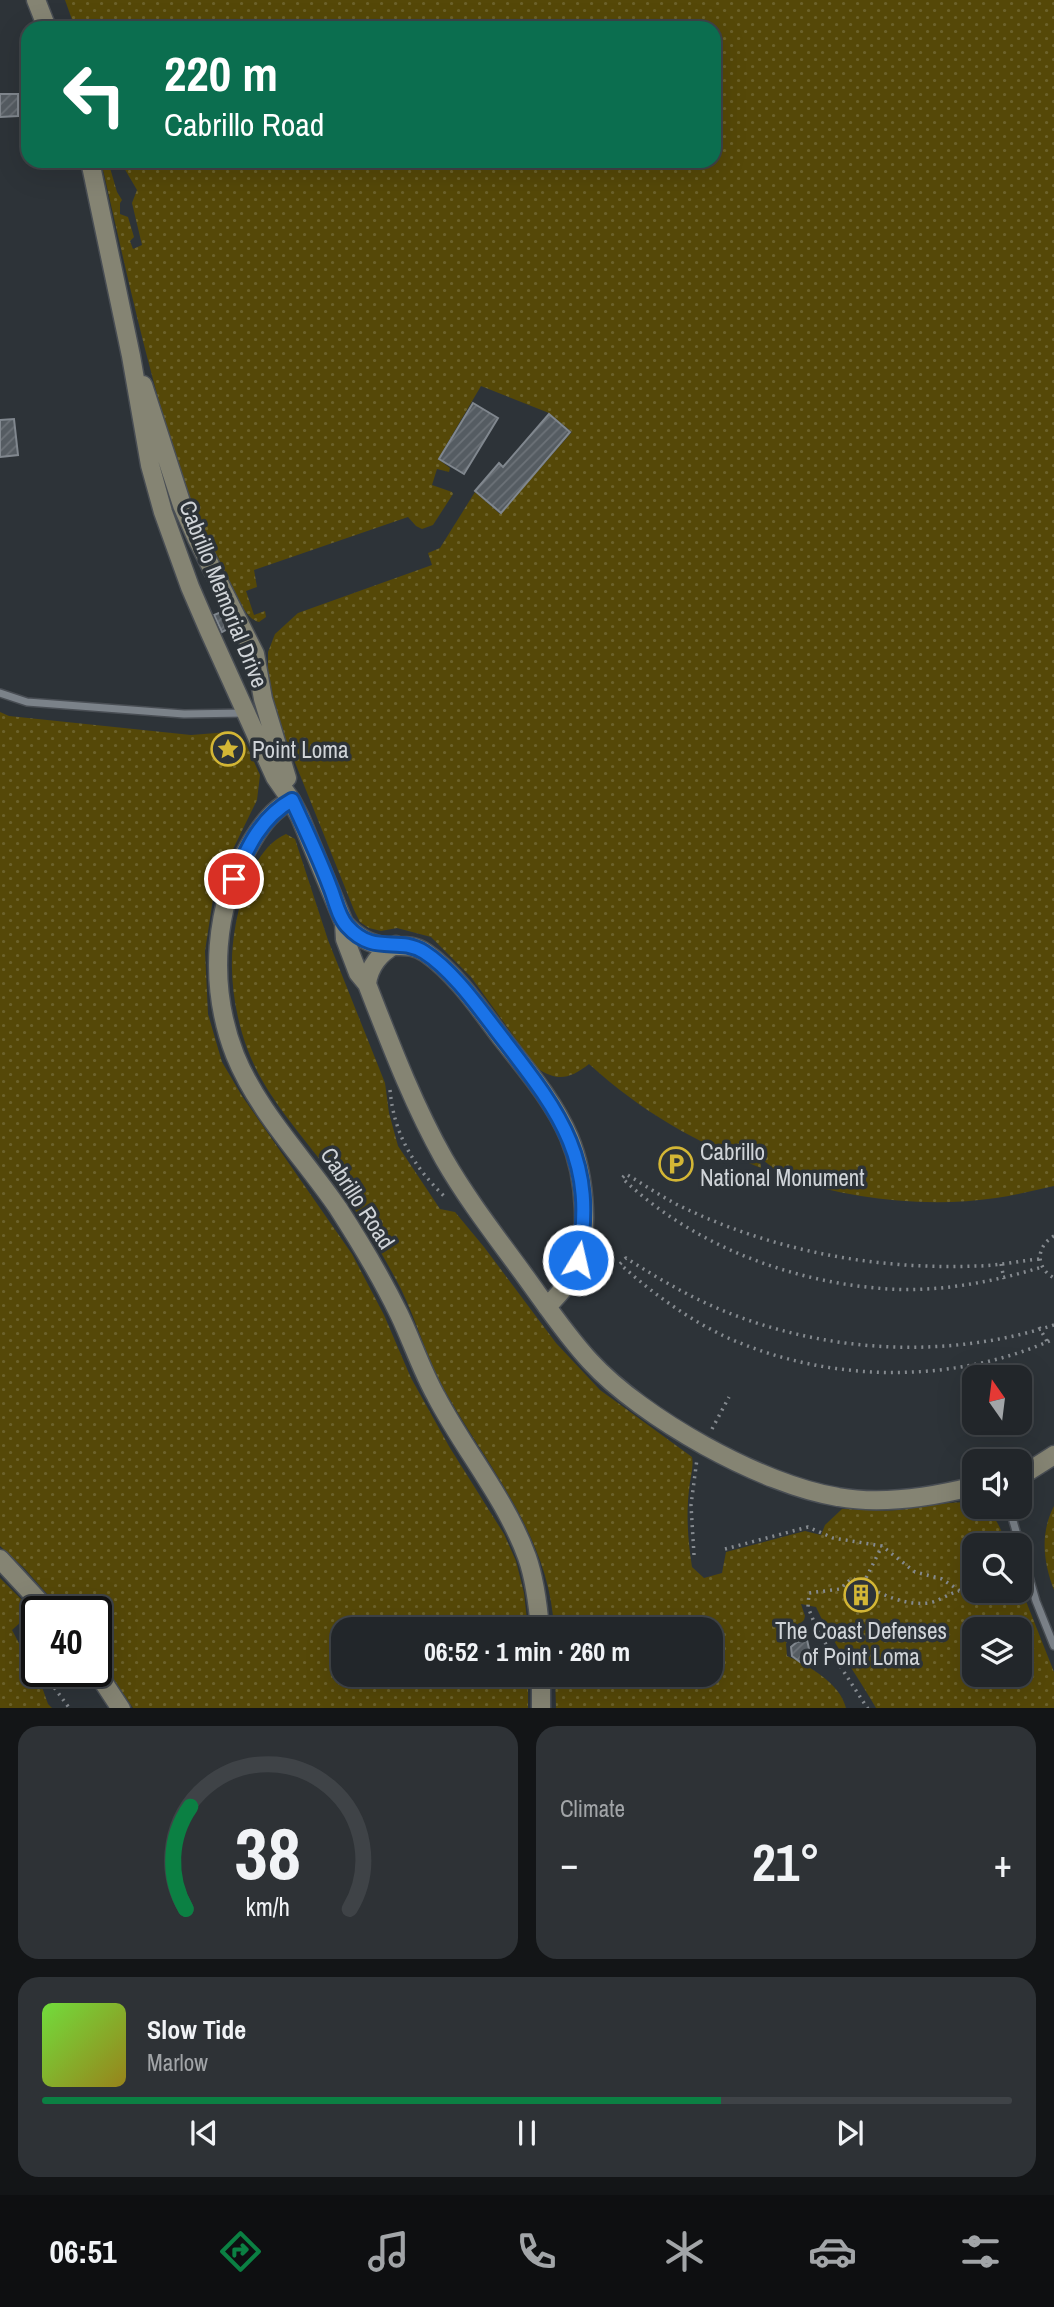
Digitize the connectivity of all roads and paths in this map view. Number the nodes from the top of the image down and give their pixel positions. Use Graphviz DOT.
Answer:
graph roads {
  1 [pos="36,0"];
  2 [pos="44,21"];
  3 [pos="91,168"];
  4 [pos="131,356"];
  5 [pos="0,693"];
  6 [pos="246,713"];
  7 [pos="292,800"];
  8 [pos="344,923"];
  9 [pos="396,945"];
  10 [pos="367,984"];
  11 [pos="1054,1236"];
  12 [pos="1039,1259"];
  13 [pos="1001,1264"];
  14 [pos="1042,1267"];
  15 [pos="1054,1278"];
  16 [pos="1004,1279"];
  17 [pos="547,1307"];
  18 [pos="1054,1325"];
  19 [pos="1039,1328"];
  20 [pos="1054,1339"];
  21 [pos="1048,1344"];
  22 [pos="729,1397"];
  23 [pos="709,1436"];
  24 [pos="698,1455"];
  25 [pos="1054,1455"];
  26 [pos="1032,1469"];
  27 [pos="962,1490"];
  28 [pos="882,1546"];
  29 [pos="725,1549"];
  30 [pos="694,1555"];
  31 [pos="0,1559"];
  32 [pos="863,1584"];
  33 [pos="1032,1587"];
  34 [pos="960,1591"];
  35 [pos="35,1596"];
  36 [pos="538,1617"];
  37 [pos="1054,1646"];
  38 [pos="54,1687"];
  39 [pos="107,1687"];
  40 [pos="541,1687"];
  41 [pos="69,1708"];
  42 [pos="120,1708"];
  43 [pos="541,1708"];
  44 [pos="867,1708"];
  1 -- 2 [label="street"];
  3 -- 4 [label="street, Cabrillo Memorial Drive"];
  4 -- 6 [label="street, Cabrillo Memorial Drive"];
  4 -- 7 [label="street, Cabrillo Memorial Drive"];
  5 -- 6 [label="lane"];
  6 -- 7 [label="street, Cabrillo Memorial Drive"];
  7 -- 8 [label="street, Cabrillo Memorial Drive"];
  7 -- 36 [label="street, Cabrillo Road"];
  8 -- 9 [label="street"];
  8 -- 10 [label="street, Cabrillo Memorial Drive"];
  9 -- 10 [label="street"];
  9 -- 17 [label="street"];
  10 -- 17 [label="street, Cabrillo Memorial Drive"];
  11 -- 12 [label="path"];
  12 -- 13 [label="path"];
  12 -- 14 [label="path"];
  13 -- 16 [label="path"];
  13 -- 16 [label="path"];
  14 -- 15 [label="path"];
  14 -- 16 [label="path"];
  17 -- 27 [label="street, Cabrillo Memorial Drive"];
  18 -- 19 [label="path"];
  19 -- 21 [label="path"];
  19 -- 21 [label="path"];
  20 -- 21 [label="path"];
  22 -- 23 [label="path"];
  24 -- 30 [label="path"];
  25 -- 26 [label="street"];
  28 -- 29 [label="path"];
  28 -- 32 [label="path"];
  28 -- 34 [label="path"];
  31 -- 35 [label="street"];
  32 -- 34 [label="path"];
  32 -- 44 [label="path"];
  33 -- 37 [label="lane"];
  38 -- 41 [label="path"];
  39 -- 42 [label="street"];
  40 -- 43 [label="street"];
}
